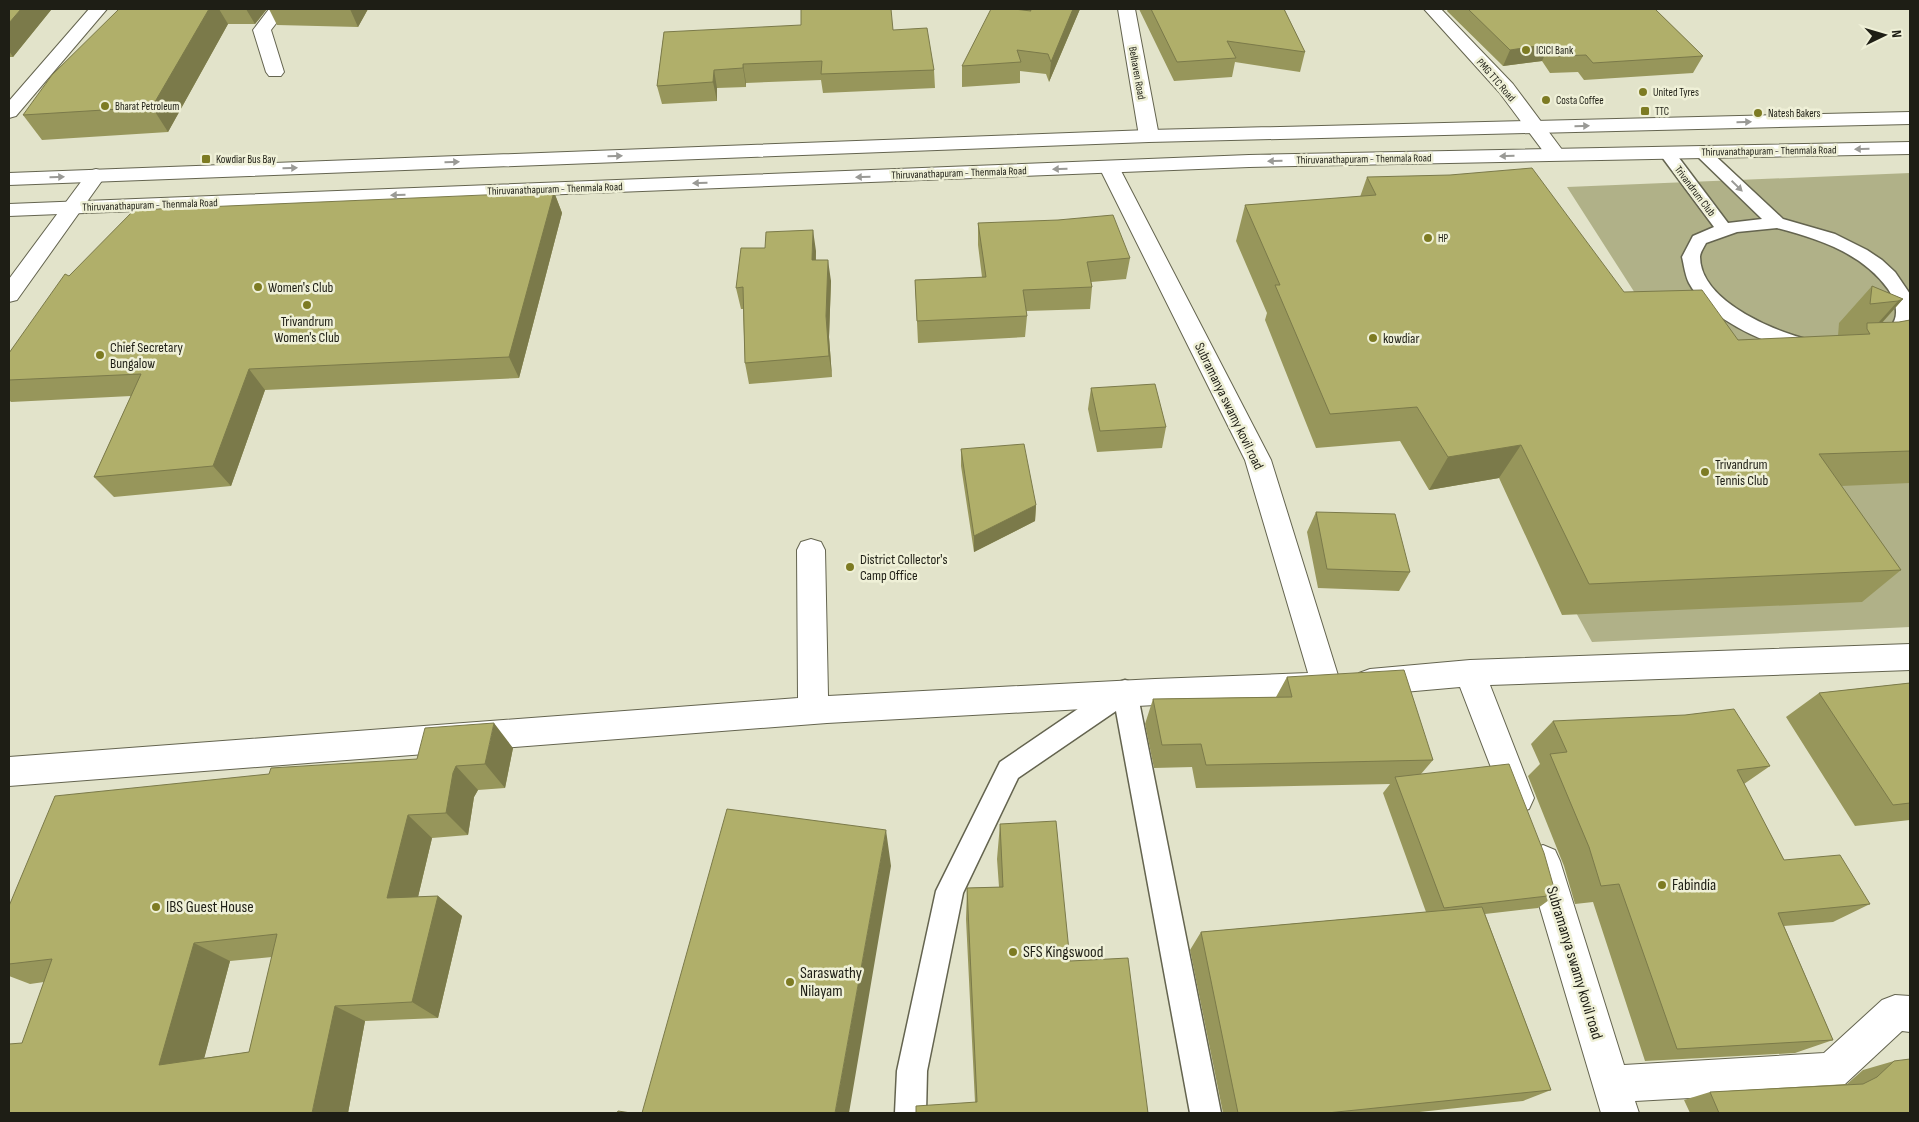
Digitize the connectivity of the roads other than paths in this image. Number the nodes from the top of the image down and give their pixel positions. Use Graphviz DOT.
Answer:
graph roads {
  1 [pos="98,9"];
  2 [pos="278,9"];
  3 [pos="1126,9"];
  4 [pos="1432,9"];
  5 [pos="275,72"];
  6 [pos="9,112"];
  7 [pos="1910,118"];
  8 [pos="1533,127"];
  9 [pos="1149,136"];
  10 [pos="1910,148"];
  11 [pos="1702,152"];
  12 [pos="1666,153"];
  13 [pos="1556,156"];
  14 [pos="1109,167"];
  15 [pos="96,175"];
  16 [pos="9,178"];
  17 [pos="72,208"];
  18 [pos="9,210"];
  19 [pos="1777,224"];
  20 [pos="1723,228"];
  21 [pos="9,295"];
  22 [pos="811,550"];
  23 [pos="1910,657"];
  24 [pos="1470,673"];
  25 [pos="1326,685"];
  26 [pos="1125,691"];
  27 [pos="814,710"];
  28 [pos="9,772"];
  29 [pos="1910,1014"];
  30 [pos="1616,1099"];
  31 [pos="910,1113"];
  32 [pos="1206,1113"];
  1 -- 6 [label="main road"];
  2 -- 5 [label="main road"];
  3 -- 9 [label="main road, Belhaven Road"];
  4 -- 8 [label="main road, PMG TTC Road"];
  8 -- 7 [label="main road, one-way"];
  8 -- 9 [label="main road"];
  8 -- 13 [label="main road, PMG TTC Road"];
  15 -- 9 [label="main road, one-way"];
  10 -- 11 [label="main road, Thiruvanathapuram - Thenmala Road, one-way"];
  11 -- 12 [label="main road, Thiruvanathapuram - Thenmala Road"];
  11 -- 19 [label="lane, one-way"];
  12 -- 13 [label="main road, Thiruvanathapuram - Thenmala Road"];
  12 -- 20 [label="lane, Trivandrum Club"];
  13 -- 14 [label="main road, Thiruvanathapuram - Thenmala Road, one-way"];
  14 -- 17 [label="main road, Thiruvanathapuram - Thenmala Road, one-way"];
  14 -- 25 [label="main road, Subramanya swamy kovil road"];
  16 -- 15 [label="main road, one-way"];
  15 -- 17 [label="main road"];
  17 -- 18 [label="main road, Thiruvanathapuram - Thenmala Road"];
  17 -- 21 [label="main road"];
  19 -- 20 [label="lane"];
  19 -- 20 [label="lane"];
  22 -- 27 [label="main road"];
  23 -- 24 [label="main road"];
  24 -- 25 [label="main road"];
  24 -- 30 [label="main road, Subramanya swamy kovil road"];
  25 -- 26 [label="main road"];
  26 -- 27 [label="main road"];
  26 -- 31 [label="lane"];
  26 -- 32 [label="lane"];
  27 -- 28 [label="main road"];
  29 -- 30 [label="main road"];
}
